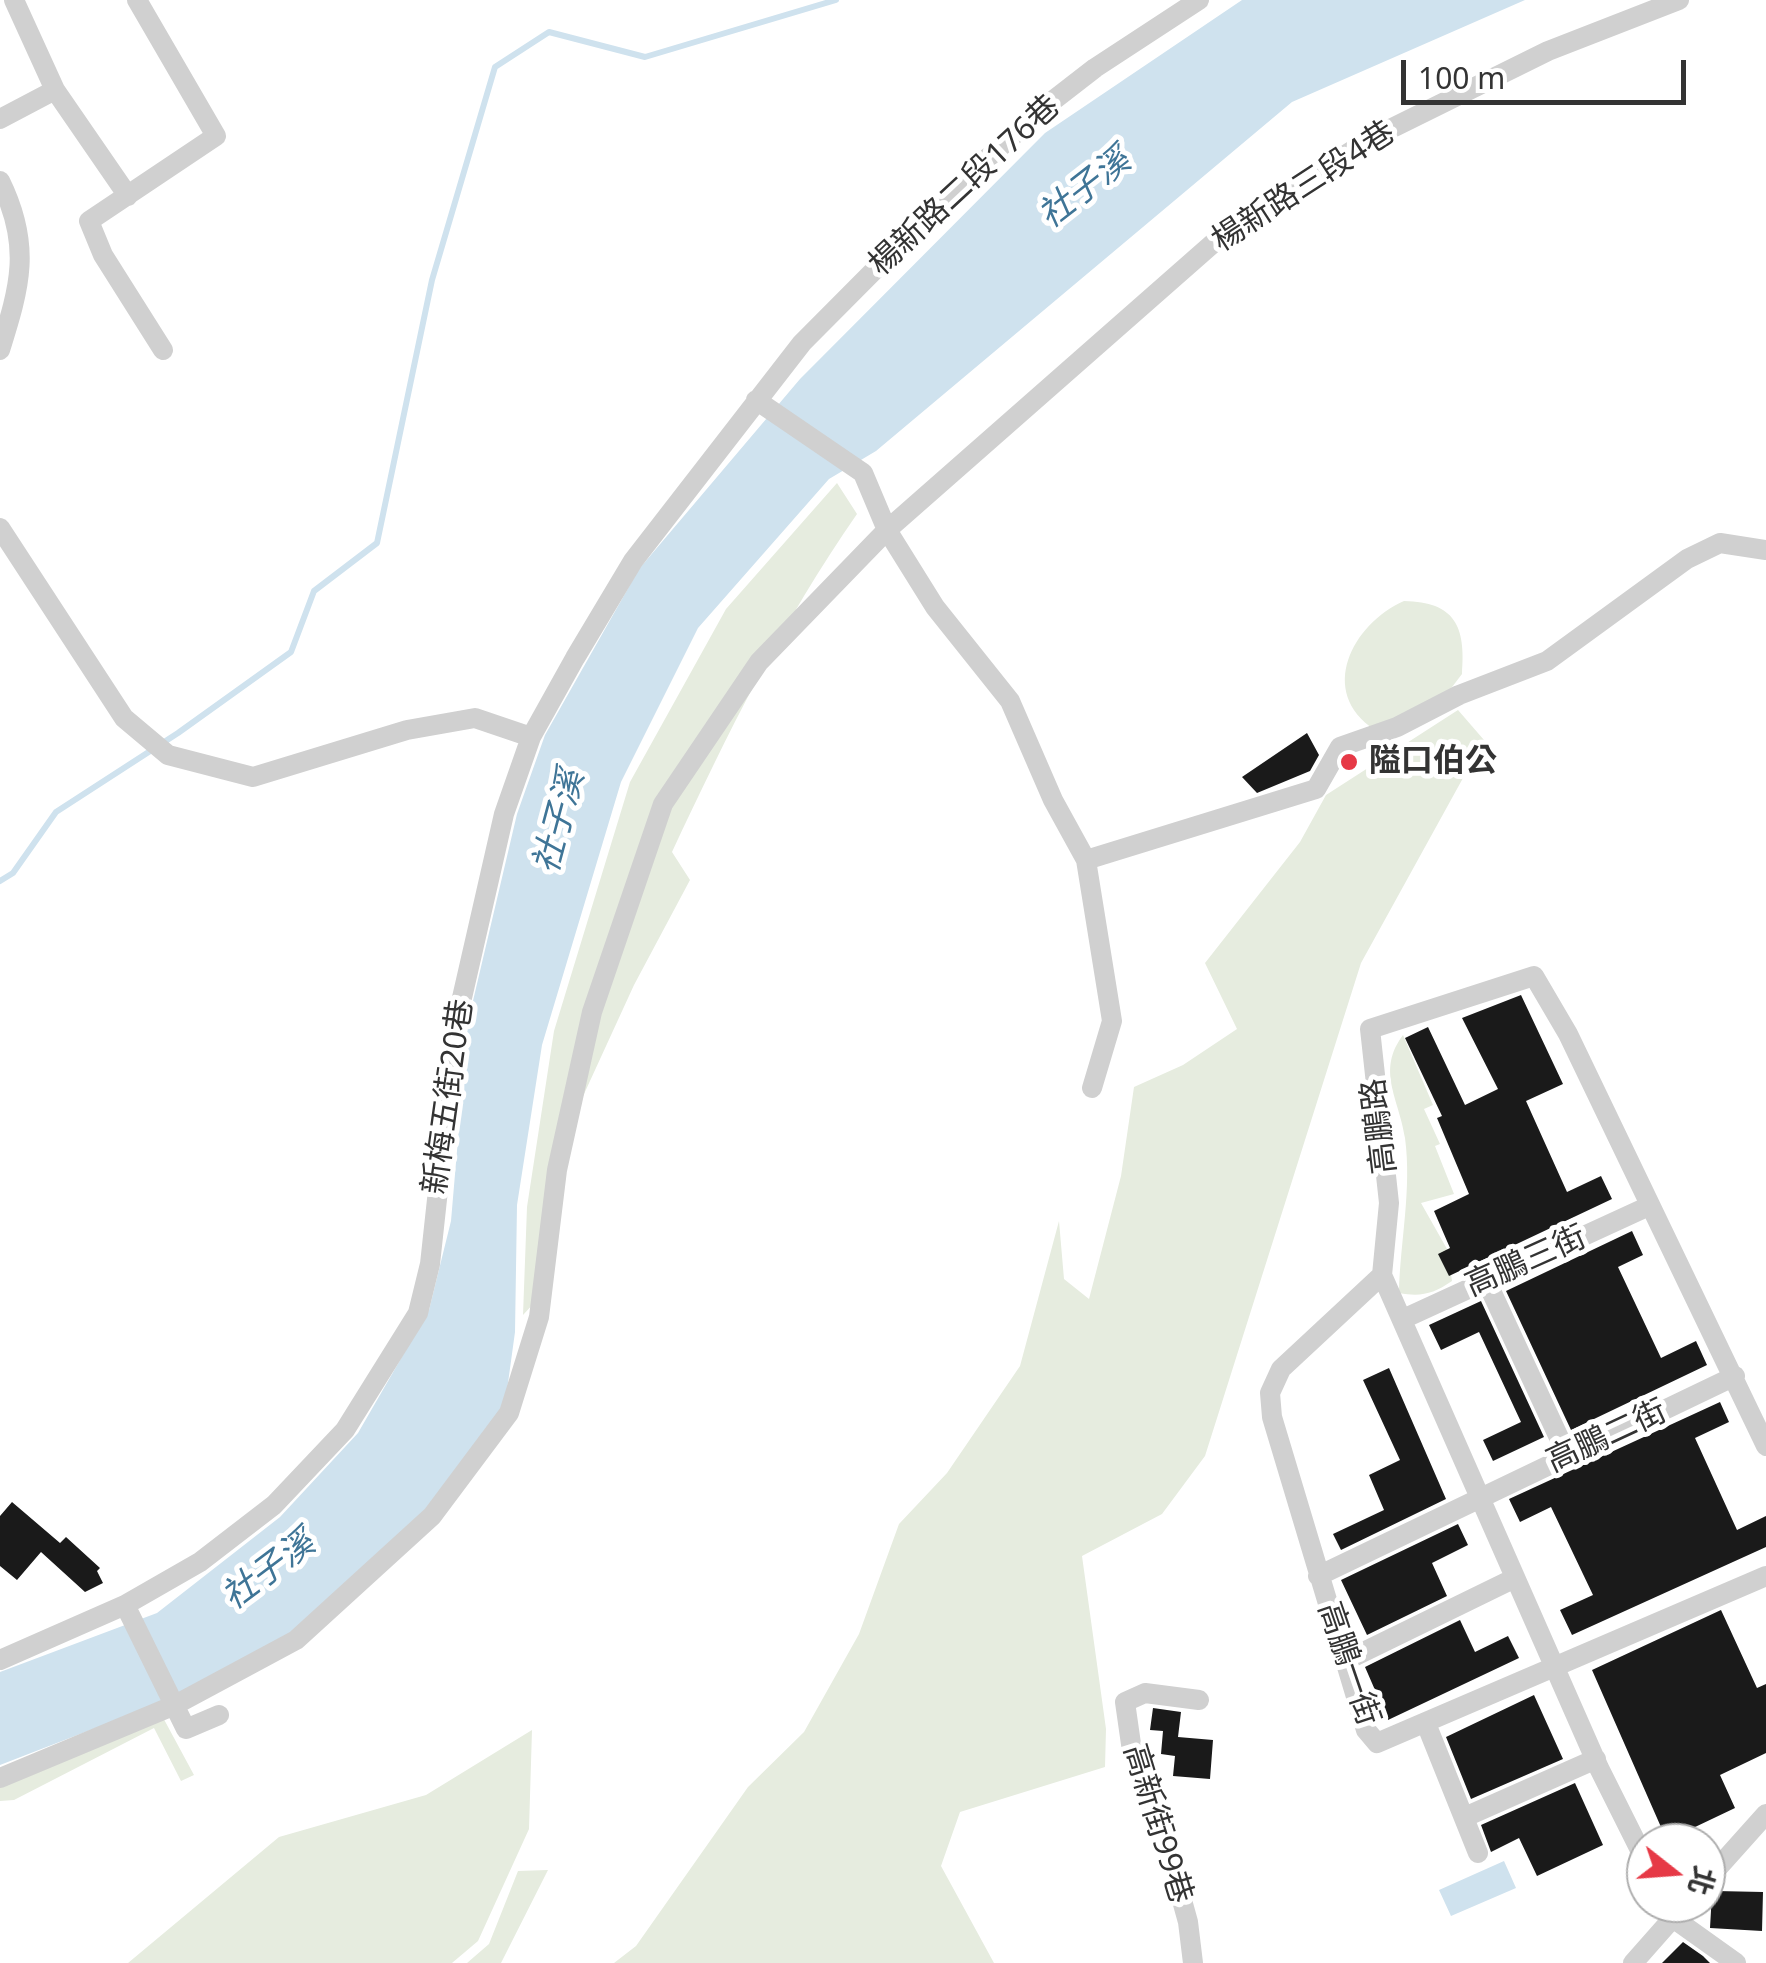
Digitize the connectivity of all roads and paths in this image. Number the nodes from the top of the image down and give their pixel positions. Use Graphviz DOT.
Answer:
graph roads {
  1 [pos="14,0"];
  2 [pos="136,0"];
  3 [pos="1199,0"];
  4 [pos="1678,0"];
  5 [pos="56,90"];
  6 [pos="0,119"];
  7 [pos="0,181"];
  8 [pos="128,196"];
  9 [pos="0,350"];
  10 [pos="163,350"];
  11 [pos="761,403"];
  12 [pos="887,530"];
  13 [pos="2,535"];
  14 [pos="1766,550"];
  15 [pos="531,737"];
  16 [pos="1086,860"];
  17 [pos="1092,1088"];
  18 [pos="1649,1206"];
  19 [pos="1382,1275"];
  20 [pos="1486,1280"];
  21 [pos="1403,1319"];
  22 [pos="1735,1376"];
  23 [pos="1766,1446"];
  24 [pos="1567,1456"];
  25 [pos="1479,1497"];
  26 [pos="1318,1576"];
  27 [pos="1766,1576"];
  28 [pos="1515,1578"];
  29 [pos="128,1613"];
  30 [pos="0,1660"];
  31 [pos="1345,1661"];
  32 [pos="1556,1668"];
  33 [pos="1199,1700"];
  34 [pos="174,1705"];
  35 [pos="219,1714"];
  36 [pos="1426,1726"];
  37 [pos="1596,1759"];
  38 [pos="0,1778"];
  39 [pos="1766,1814"];
  40 [pos="1465,1817"];
  41 [pos="1627,1823"];
  42 [pos="1478,1853"];
  43 [pos="1726,1859"];
  44 [pos="1664,1923"];
  45 [pos="1692,1923"];
  46 [pos="1192,1963"];
  47 [pos="1633,1963"];
  48 [pos="1736,1963"];
  1 -- 5 [label="street"];
  2 -- 8 [label="street"];
  3 -- 11 [label="street, 楊新路二段176巷"];
  4 -- 12 [label="street, 楊新路三段4巷"];
  5 -- 6 [label="street"];
  5 -- 8 [label="street"];
  7 -- 9 [label="street"];
  8 -- 10 [label="street"];
  11 -- 12 [label="street"];
  11 -- 15 [label="street, 新梅五街20巷"];
  12 -- 16 [label="street"];
  12 -- 34 [label="street, 楊新路三段4巷"];
  13 -- 15 [label="street"];
  14 -- 16 [label="street"];
  15 -- 29 [label="street, 新梅五街20巷"];
  16 -- 17 [label="street"];
  18 -- 19 [label="street, 高鵬路"];
  18 -- 20 [label="street, 高鵬三街"];
  18 -- 22 [label="street, 高鵬路"];
  19 -- 21 [label="street"];
  19 -- 26 [label="street, 高鵬一街"];
  20 -- 21 [label="street, 高鵬三街"];
  20 -- 24 [label="street"];
  21 -- 25 [label="street"];
  22 -- 23 [label="street, 高鵬路"];
  22 -- 24 [label="street, 高鵬二街"];
  24 -- 25 [label="street, 高鵬二街"];
  25 -- 26 [label="street, 高鵬二街"];
  25 -- 28 [label="street"];
  26 -- 31 [label="street, 高鵬一街"];
  27 -- 32 [label="street, 高鵬一街"];
  28 -- 31 [label="street"];
  28 -- 32 [label="street"];
  29 -- 30 [label="street, 新梅五街20巷"];
  29 -- 34 [label="street"];
  31 -- 36 [label="street, 高鵬一街"];
  32 -- 36 [label="street, 高鵬一街"];
  32 -- 37 [label="street"];
  33 -- 46 [label="street, 高新街99巷"];
  34 -- 35 [label="street"];
  34 -- 38 [label="street, 楊新路三段4巷"];
  36 -- 40 [label="street"];
  37 -- 40 [label="street"];
  37 -- 41 [label="street"];
  39 -- 43 [label="street"];
  40 -- 42 [label="street"];
  44 -- 47 [label="street"];
  45 -- 48 [label="street"];
}
